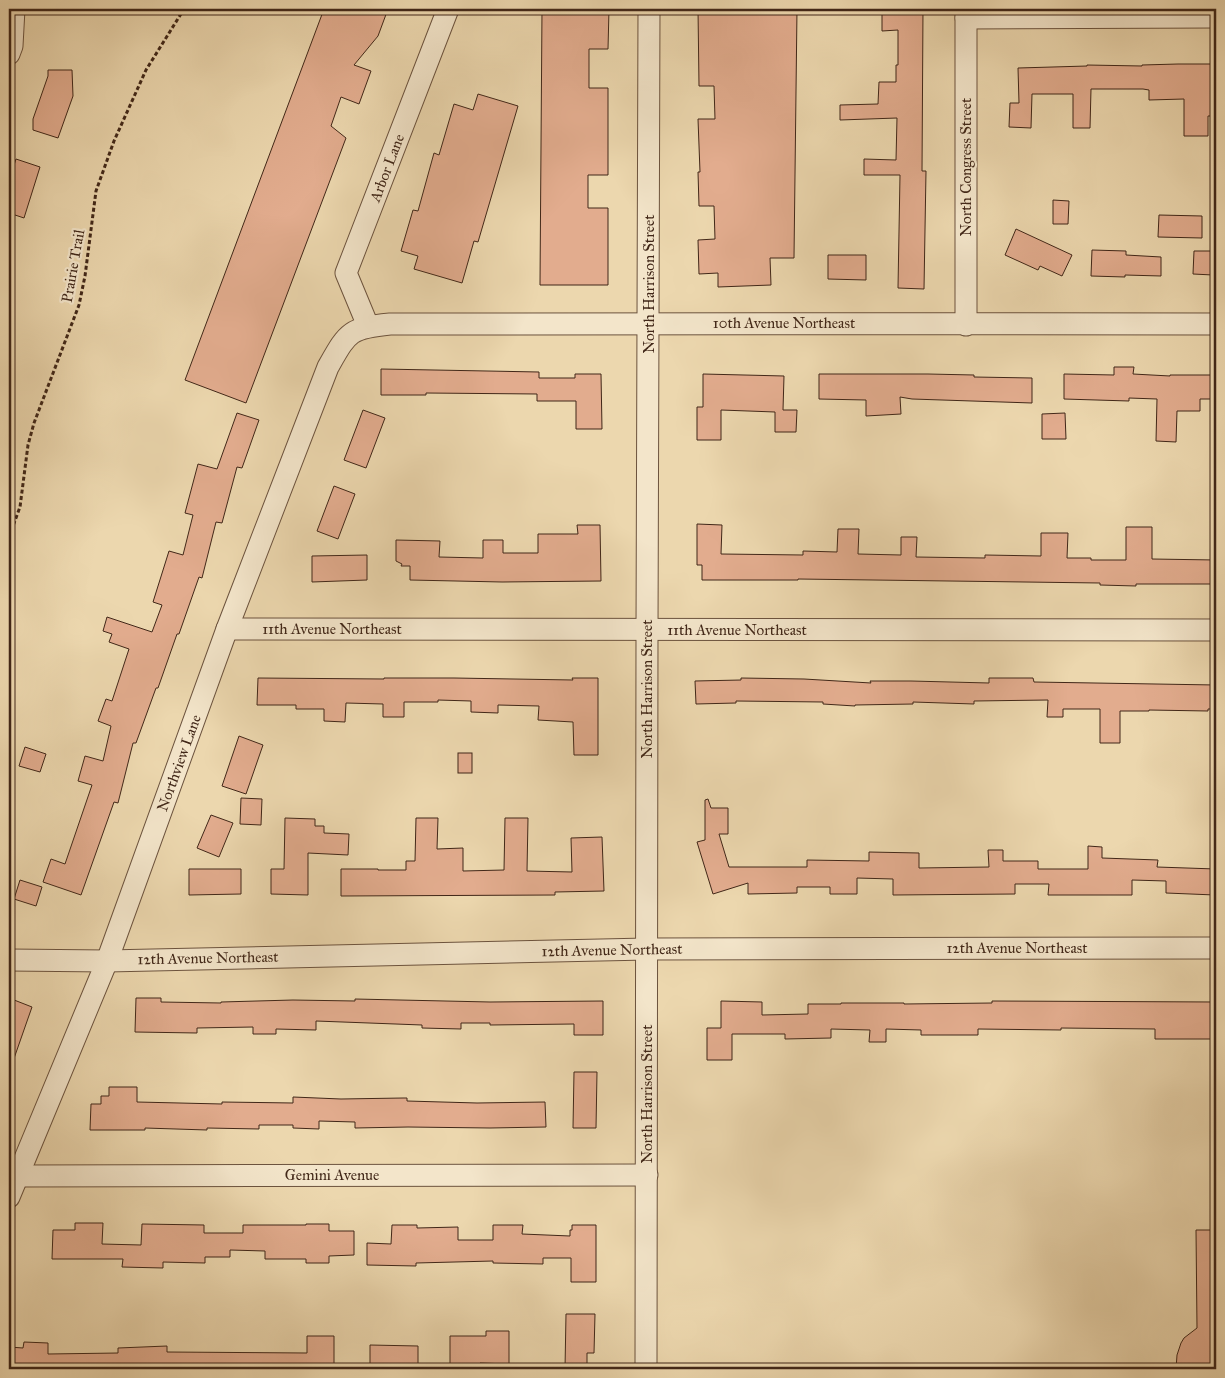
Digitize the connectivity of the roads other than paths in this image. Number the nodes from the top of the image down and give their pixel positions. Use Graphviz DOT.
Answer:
graph roads {
  1 [pos="14,9"];
  2 [pos="448,9"];
  3 [pos="649,9"];
  4 [pos="966,14"];
  5 [pos="1216,17"];
  6 [pos="9,54"];
  7 [pos="648,322"];
  8 [pos="1216,324"];
  9 [pos="966,325"];
  10 [pos="360,329"];
  11 [pos="227,629"];
  12 [pos="647,630"];
  13 [pos="1216,630"];
  14 [pos="646,948"];
  15 [pos="1216,948"];
  16 [pos="9,960"];
  17 [pos="107,961"];
  18 [pos="647,1175"];
  19 [pos="17,1176"];
  20 [pos="9,1197"];
  21 [pos="646,1369"];
  1 -- 6 [label="street"];
  2 -- 10 [label="street, Arbor Lane"];
  3 -- 7 [label="street, North Harrison Street"];
  4 -- 5 [label="street"];
  4 -- 9 [label="street, North Congress Street"];
  7 -- 9 [label="street, 10th Avenue Northeast"];
  7 -- 10 [label="street, 10th Avenue Northeast"];
  7 -- 12 [label="street, North Harrison Street"];
  8 -- 9 [label="street, 10th Avenue Northeast"];
  10 -- 11 [label="street, Northview Lane"];
  11 -- 12 [label="street, 11th Avenue Northeast"];
  11 -- 17 [label="street, Northview Lane"];
  12 -- 13 [label="street, 11th Avenue Northeast"];
  12 -- 14 [label="street, North Harrison Street"];
  14 -- 15 [label="street, 12th Avenue Northeast"];
  14 -- 17 [label="street, 12th Avenue Northeast"];
  14 -- 18 [label="street, North Harrison Street"];
  16 -- 17 [label="street, 12th Avenue Northeast"];
  17 -- 19 [label="street, Northview Lane"];
  18 -- 19 [label="street, Gemini Avenue"];
  18 -- 21 [label="street, North Harrison Street"];
  19 -- 20 [label="street, Northview Lane"];
}
